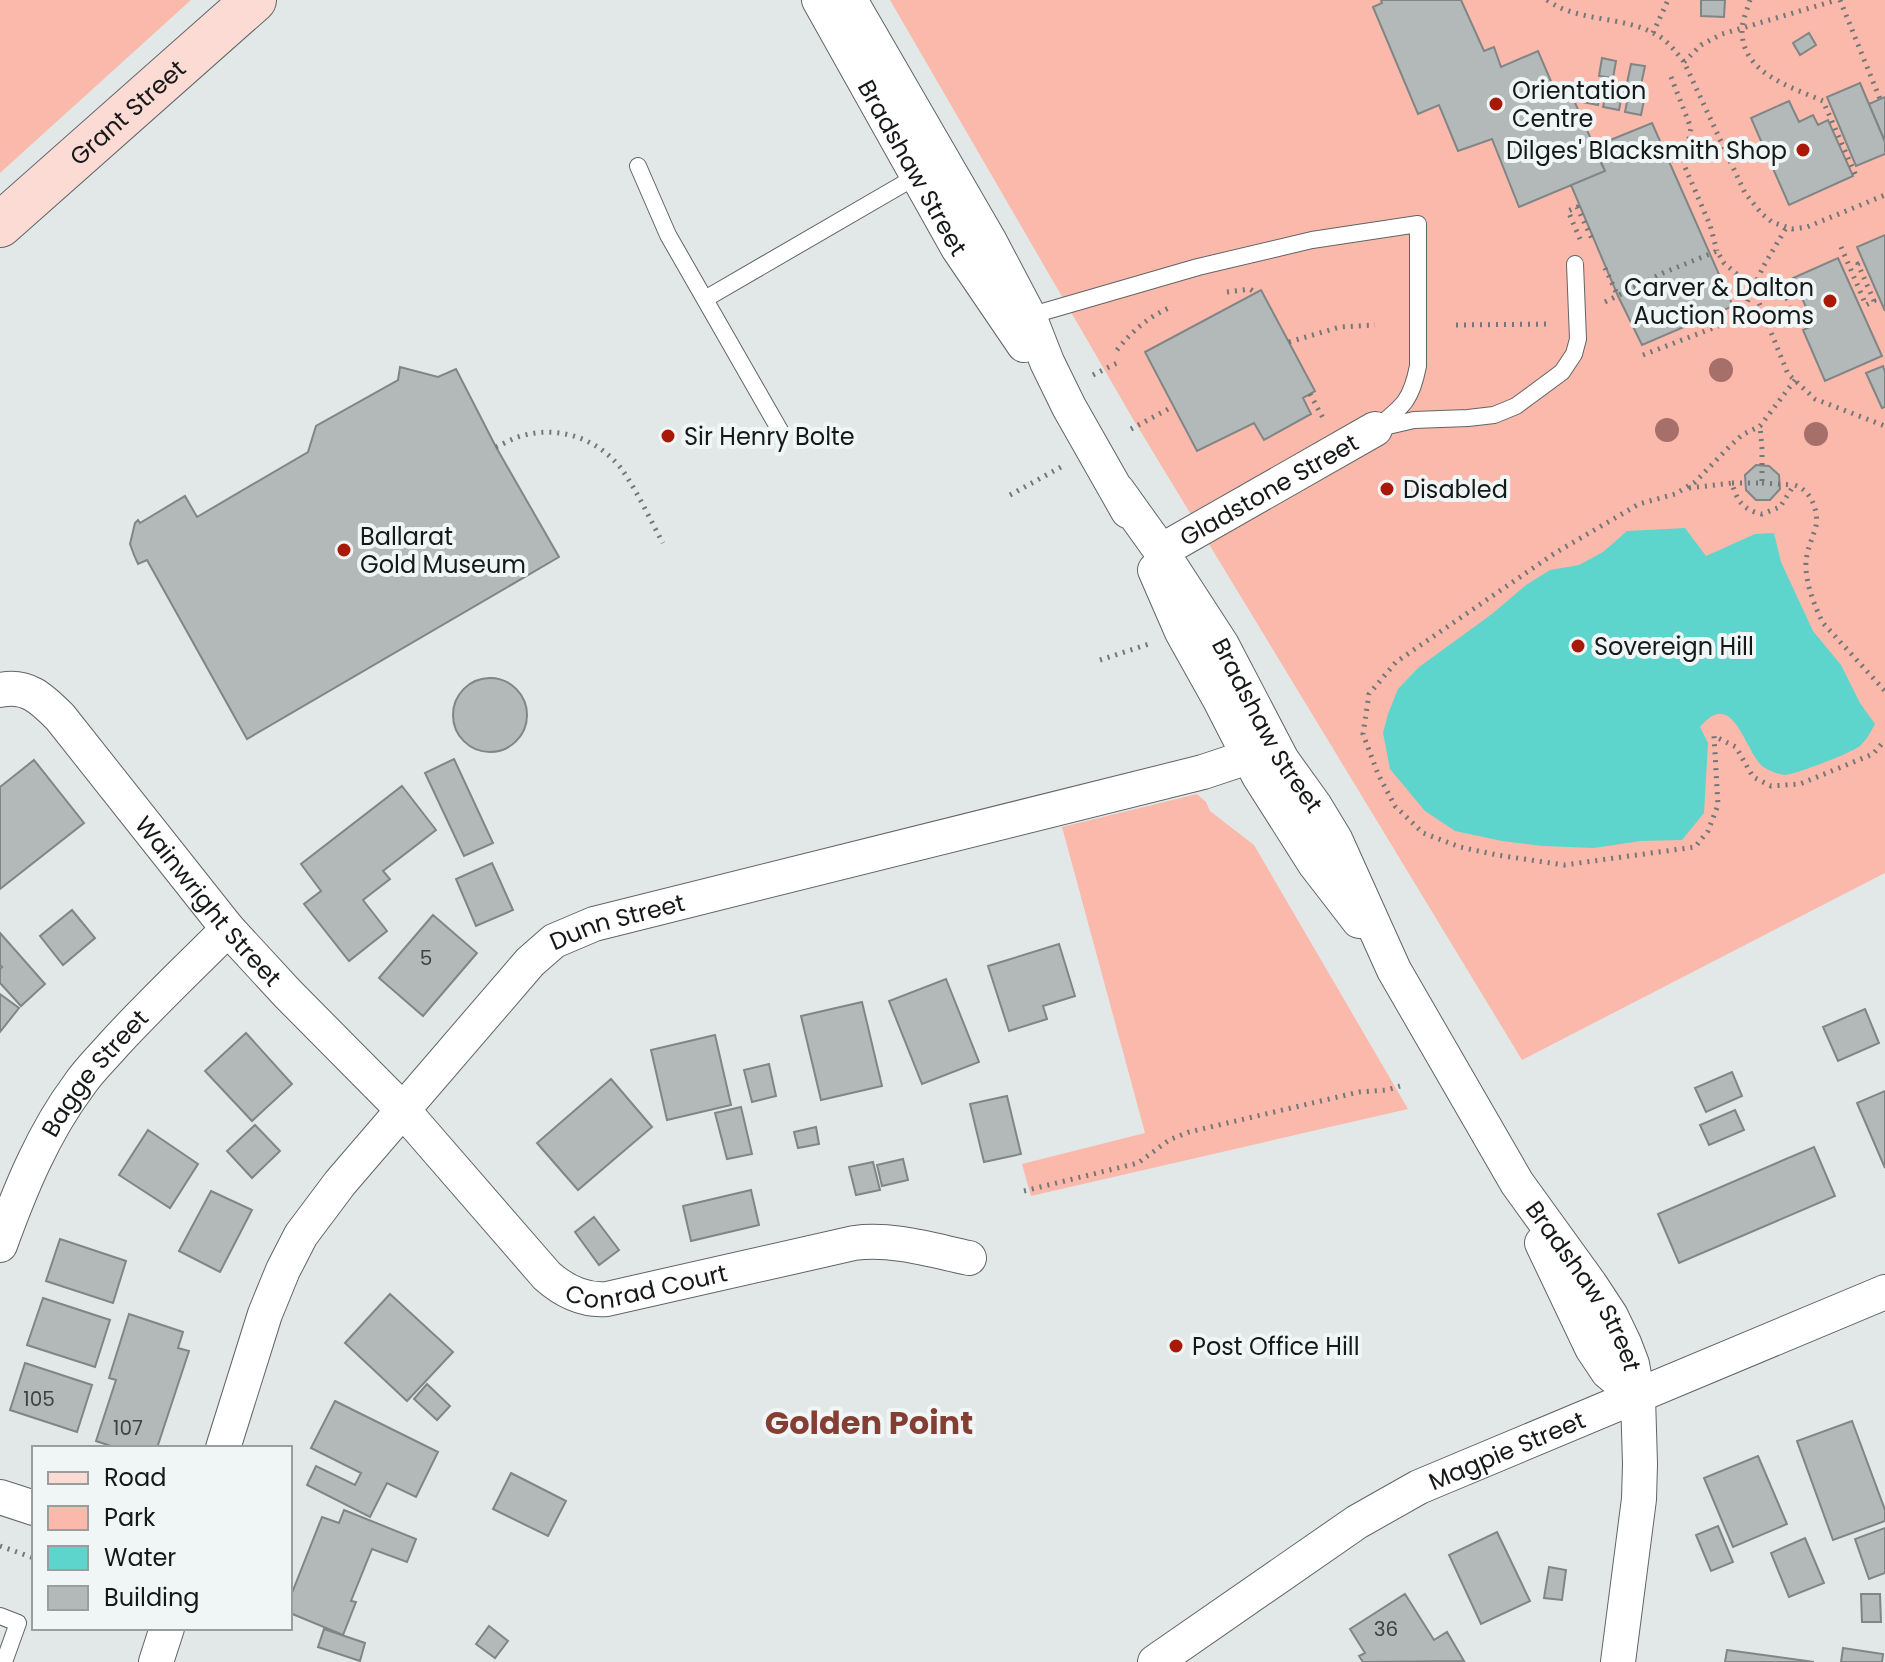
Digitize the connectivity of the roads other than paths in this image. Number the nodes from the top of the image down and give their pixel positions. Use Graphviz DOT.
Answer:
graph roads {
  1 [pos="254,0"];
  2 [pos="819,0"];
  3 [pos="850,0"];
  4 [pos="638,166"];
  5 [pos="930,167"];
  6 [pos="0,225"];
  7 [pos="1575,264"];
  8 [pos="705,299"];
  9 [pos="1029,316"];
  10 [pos="1069,407"];
  11 [pos="1375,429"];
  12 [pos="782,434"];
  13 [pos="1118,491"];
  14 [pos="1161,551"];
  15 [pos="12,690"];
  16 [pos="1262,752"];
  17 [pos="228,929"];
  18 [pos="402,1109"];
  19 [pos="0,1245"];
  20 [pos="969,1258"];
  21 [pos="1885,1292"];
  22 [pos="1638,1397"];
  23 [pos="224,1446"];
  24 [pos="0,1497"];
  25 [pos="32,1507"];
  26 [pos="0,1616"];
  27 [pos="166,1630"];
  28 [pos="4,1662"];
  29 [pos="156,1662"];
  30 [pos="1155,1662"];
  31 [pos="1618,1662"];
  1 -- 6 [label="main road, Grant Street"];
  2 -- 5 [label="street, Bradshaw Street"];
  3 -- 5 [label="street, Bradshaw Street"];
  4 -- 8 [label="lane"];
  5 -- 8 [label="lane"];
  5 -- 9 [label="street, Bradshaw Street"];
  5 -- 10 [label="street, Bradshaw Street"];
  7 -- 11 [label="lane"];
  8 -- 12 [label="lane"];
  9 -- 10 [label="street, Bradshaw Street"];
  9 -- 11 [label="lane"];
  10 -- 13 [label="street, Bradshaw Street"];
  11 -- 14 [label="street, Gladstone Street"];
  13 -- 14 [label="street, Bradshaw Street"];
  13 -- 16 [label="street, Bradshaw Street"];
  14 -- 16 [label="street, Bradshaw Street"];
  15 -- 17 [label="street, Wainwright Street"];
  16 -- 18 [label="street, Dunn Street"];
  16 -- 22 [label="street, Bradshaw Street"];
  17 -- 18 [label="street, Wainwright Street"];
  17 -- 19 [label="street, Bagge Street"];
  18 -- 20 [label="street, Conrad Court"];
  18 -- 23 [label="street, Dunn Street"];
  21 -- 22 [label="street, Magpie Street"];
  22 -- 30 [label="street, Magpie Street"];
  22 -- 31 [label="street, Bradshaw Street"];
  24 -- 25 [label="street"];
  26 -- 28 [label="lane"];
  27 -- 29 [label="street"];
}
